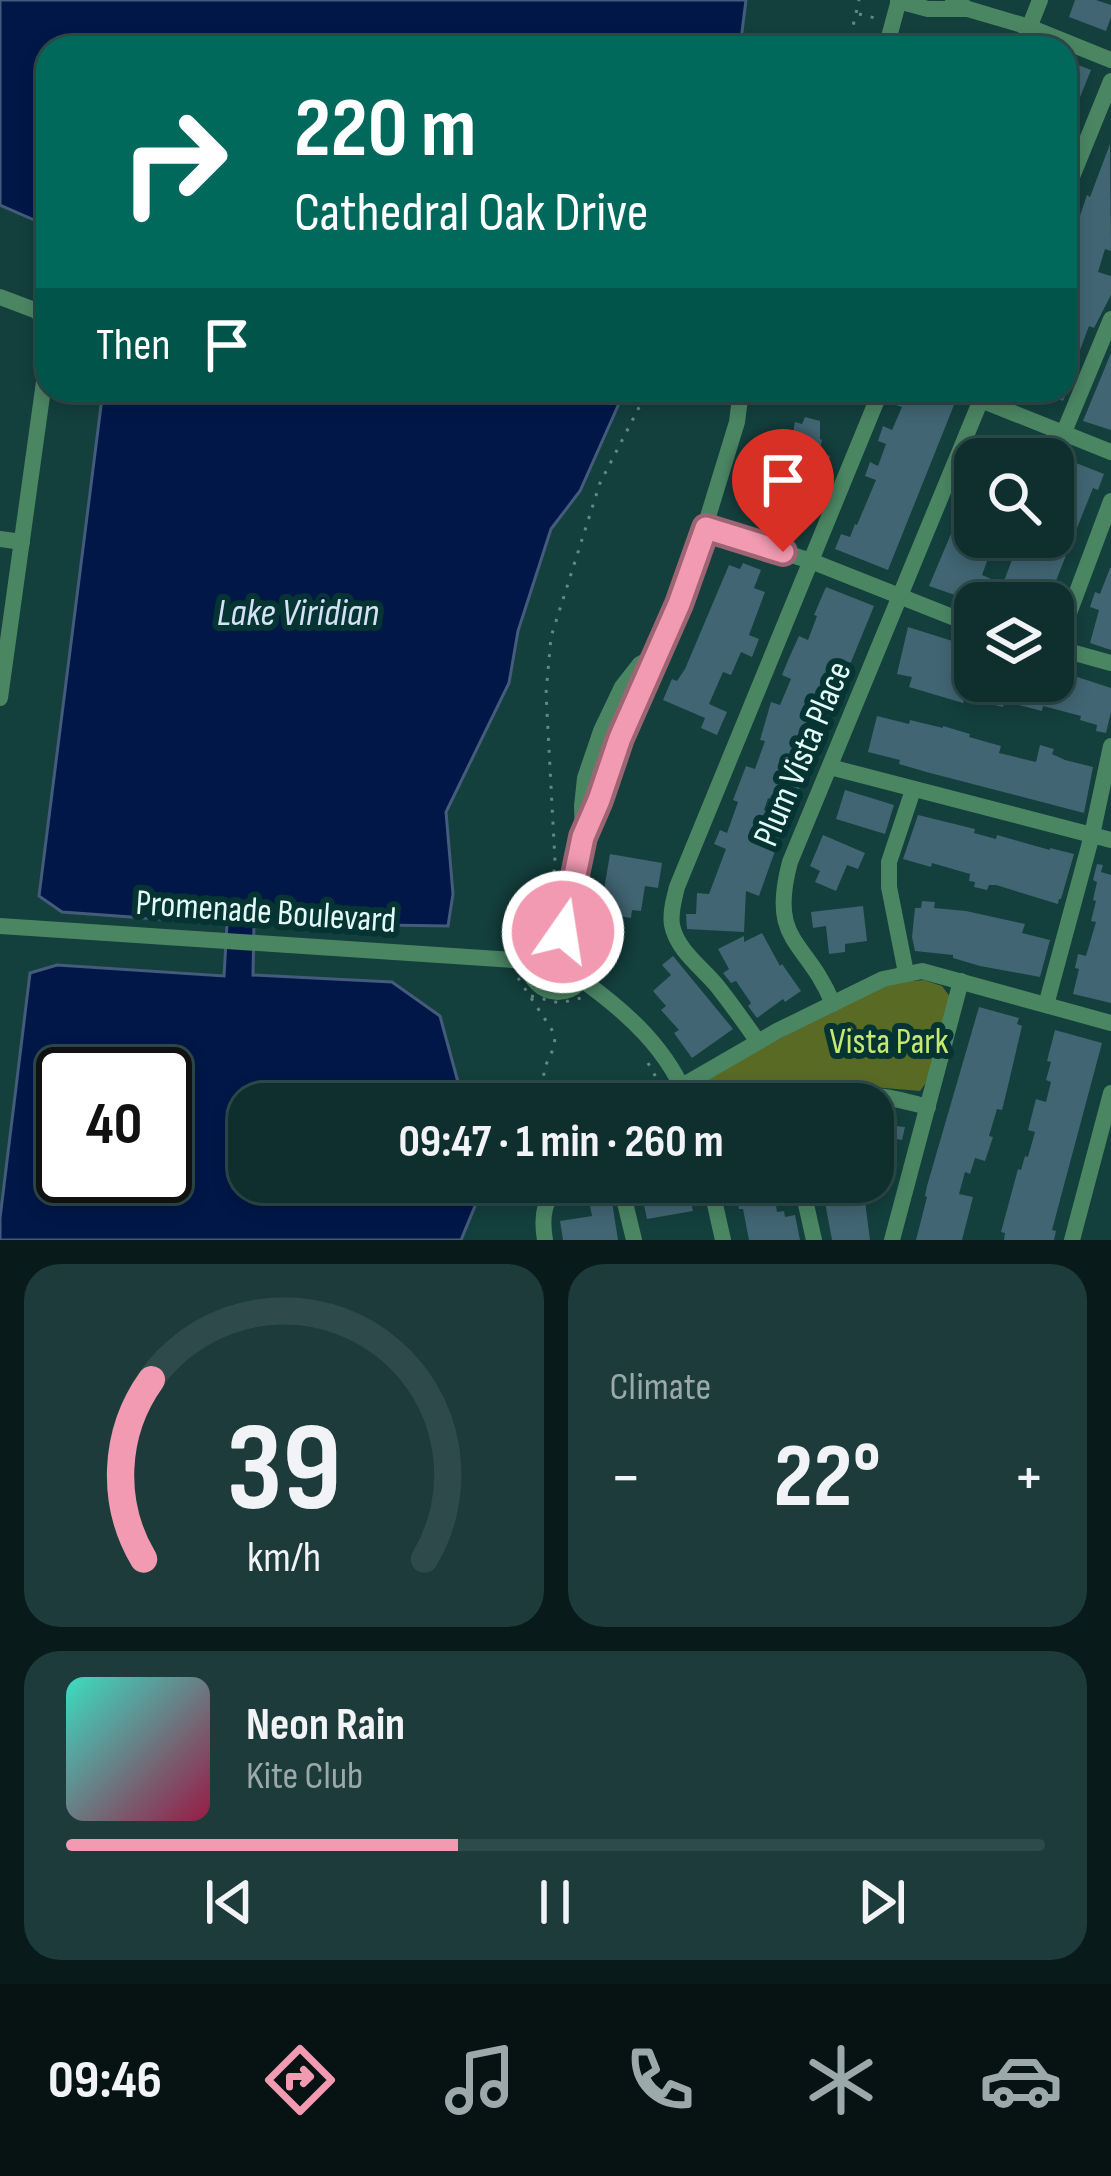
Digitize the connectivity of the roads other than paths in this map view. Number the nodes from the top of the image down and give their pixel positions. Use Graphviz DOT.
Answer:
graph roads {
  1 [pos="1040,0"];
  2 [pos="898,1"];
  3 [pos="960,4"];
  4 [pos="1029,27"];
  5 [pos="889,36"];
  6 [pos="1026,36"];
  7 [pos="1051,36"];
  8 [pos="1077,47"];
  9 [pos="1111,61"];
  10 [pos="1111,81"];
  11 [pos="1077,165"];
  12 [pos="0,297"];
  13 [pos="36,311"];
  14 [pos="1111,319"];
  15 [pos="1077,401"];
  16 [pos="41,402"];
  17 [pos="740,402"];
  18 [pos="748,402"];
  19 [pos="876,402"];
  20 [pos="980,402"];
  21 [pos="998,402"];
  22 [pos="1076,402"];
  23 [pos="737,422"];
  24 [pos="1064,432"];
  25 [pos="1111,452"];
  26 [pos="1111,501"];
  27 [pos="706,528"];
  28 [pos="0,539"];
  29 [pos="22,542"];
  30 [pos="811,561"];
  31 [pos="900,596"];
  32 [pos="1074,597"];
  33 [pos="954,618"];
  34 [pos="1074,652"];
  35 [pos="1111,663"];
  36 [pos="0,698"];
  37 [pos="1111,746"];
  38 [pos="830,767"];
  39 [pos="913,790"];
  40 [pos="1092,835"];
  41 [pos="1111,840"];
  42 [pos="0,926"];
  43 [pos="563,932"];
  44 [pos="523,955"];
  45 [pos="906,973"];
  46 [pos="582,980"];
  47 [pos="961,981"];
  48 [pos="833,1004"];
  49 [pos="1046,1005"];
  50 [pos="1111,1024"];
  51 [pos="758,1042"];
  52 [pos="679,1083"];
  53 [pos="702,1083"];
  54 [pos="1111,1094"];
  55 [pos="894,1099"];
  56 [pos="928,1107"];
  57 [pos="548,1203"];
  58 [pos="625,1203"];
  59 [pos="715,1203"];
  60 [pos="806,1203"];
  61 [pos="544,1240"];
  62 [pos="634,1240"];
  63 [pos="723,1240"];
  64 [pos="814,1240"];
  65 [pos="892,1240"];
  66 [pos="1072,1240"];
  1 -- 4 [label="street"];
  2 -- 3 [label="street"];
  2 -- 5 [label="street"];
  3 -- 4 [label="street"];
  4 -- 6 [label="street"];
  4 -- 7 [label="street"];
  8 -- 9 [label="street"];
  10 -- 11 [label="street"];
  12 -- 13 [label="street"];
  14 -- 15 [label="street"];
  16 -- 29 [label="street"];
  17 -- 23 [label="street"];
  18 -- 23 [label="street"];
  19 -- 30 [label="street"];
  20 -- 31 [label="street, Plum Vista Place"];
  21 -- 24 [label="street"];
  22 -- 24 [label="street"];
  23 -- 27 [label="street"];
  24 -- 25 [label="street"];
  26 -- 32 [label="street"];
  27 -- 30 [label="street"];
  27 -- 43 [label="street"];
  28 -- 29 [label="street"];
  29 -- 36 [label="street"];
  30 -- 31 [label="street"];
  30 -- 51 [label="street"];
  31 -- 33 [label="street"];
  31 -- 38 [label="street, Plum Vista Place"];
  34 -- 35 [label="street"];
  37 -- 40 [label="street"];
  38 -- 39 [label="street"];
  38 -- 48 [label="street, Plum Vista Place"];
  39 -- 40 [label="street"];
  39 -- 45 [label="street"];
  40 -- 41 [label="street"];
  40 -- 49 [label="street"];
  42 -- 44 [label="street, Promenade Boulevard"];
  43 -- 44 [label="street"];
  43 -- 46 [label="street"];
  44 -- 46 [label="street"];
  45 -- 47 [label="street"];
  45 -- 48 [label="street"];
  46 -- 52 [label="street"];
  47 -- 49 [label="street"];
  47 -- 56 [label="street"];
  48 -- 51 [label="street"];
  49 -- 50 [label="street"];
  51 -- 53 [label="street"];
  54 -- 66 [label="street"];
  55 -- 56 [label="street"];
  56 -- 65 [label="street"];
  57 -- 61 [label="street"];
  58 -- 62 [label="street"];
  59 -- 63 [label="street"];
  60 -- 64 [label="street"];
}
